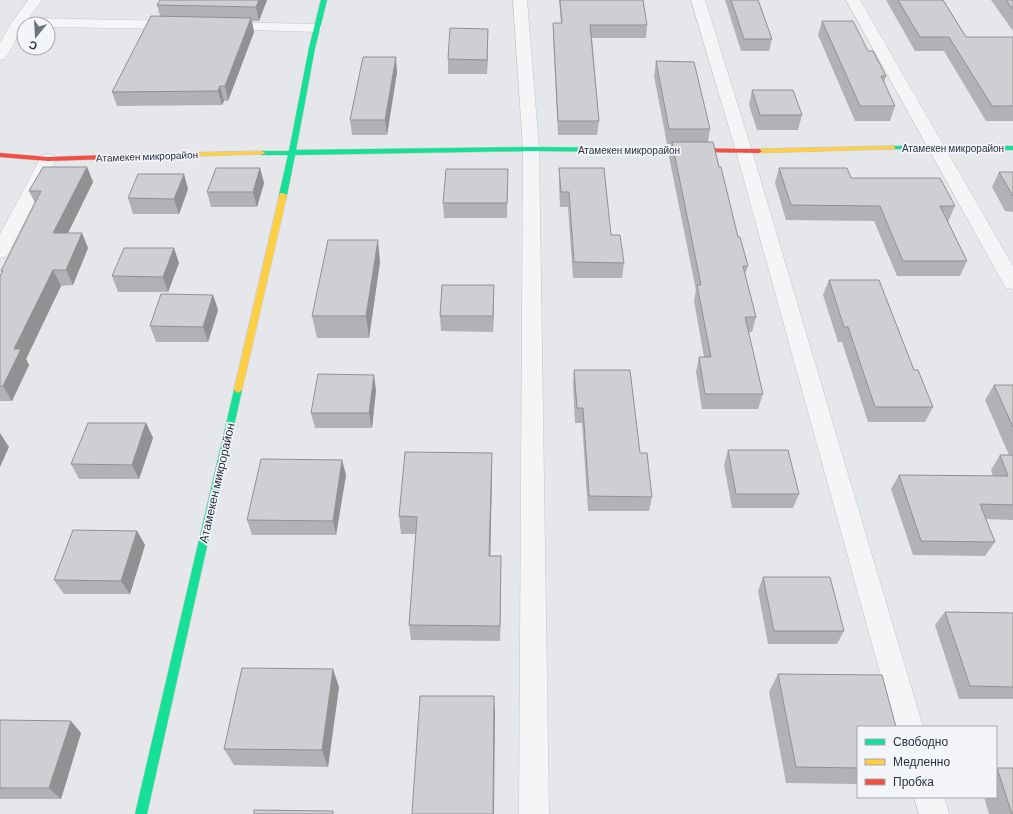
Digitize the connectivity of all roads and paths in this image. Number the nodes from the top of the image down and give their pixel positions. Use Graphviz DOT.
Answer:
graph roads {
  1 [pos="35,0"];
  2 [pos="324,0"];
  3 [pos="520,0"];
  4 [pos="698,0"];
  5 [pos="853,0"];
  6 [pos="23,16"];
  7 [pos="56,23"];
  8 [pos="191,26"];
  9 [pos="207,26"];
  10 [pos="16,27"];
  11 [pos="316,28"];
  12 [pos="0,56"];
  13 [pos="937,147"];
  14 [pos="1013,148"];
  15 [pos="531,149"];
  16 [pos="744,151"];
  17 [pos="294,152"];
  18 [pos="0,155"];
  19 [pos="48,159"];
  20 [pos="0,252"];
  21 [pos="1013,283"];
  22 [pos="909,726"];
  23 [pos="929,798"];
  24 [pos="140,814"];
  25 [pos="534,814"];
  26 [pos="934,814"];
  1 -- 6 [label="street"];
  2 -- 11 [label="street, Атамекен микрорайон"];
  3 -- 15 [label="street"];
  4 -- 16 [label="street"];
  5 -- 13 [label="street"];
  7 -- 8 [label="street"];
  9 -- 11 [label="street"];
  10 -- 12 [label="street"];
  11 -- 17 [label="street, Атамекен микрорайон"];
  13 -- 14 [label="street, Атамекен микрорайон"];
  13 -- 16 [label="street, Атамекен микрорайон"];
  13 -- 21 [label="street"];
  15 -- 16 [label="street, Атамекен микрорайон"];
  15 -- 17 [label="street, Атамекен микрорайон"];
  15 -- 25 [label="street"];
  16 -- 22 [label="street"];
  17 -- 19 [label="street, Атамекен микрорайон"];
  17 -- 24 [label="street, Атамекен микрорайон"];
  18 -- 19 [label="street, Атамекен микрорайон"];
  19 -- 20 [label="street"];
  23 -- 26 [label="street"];
}
